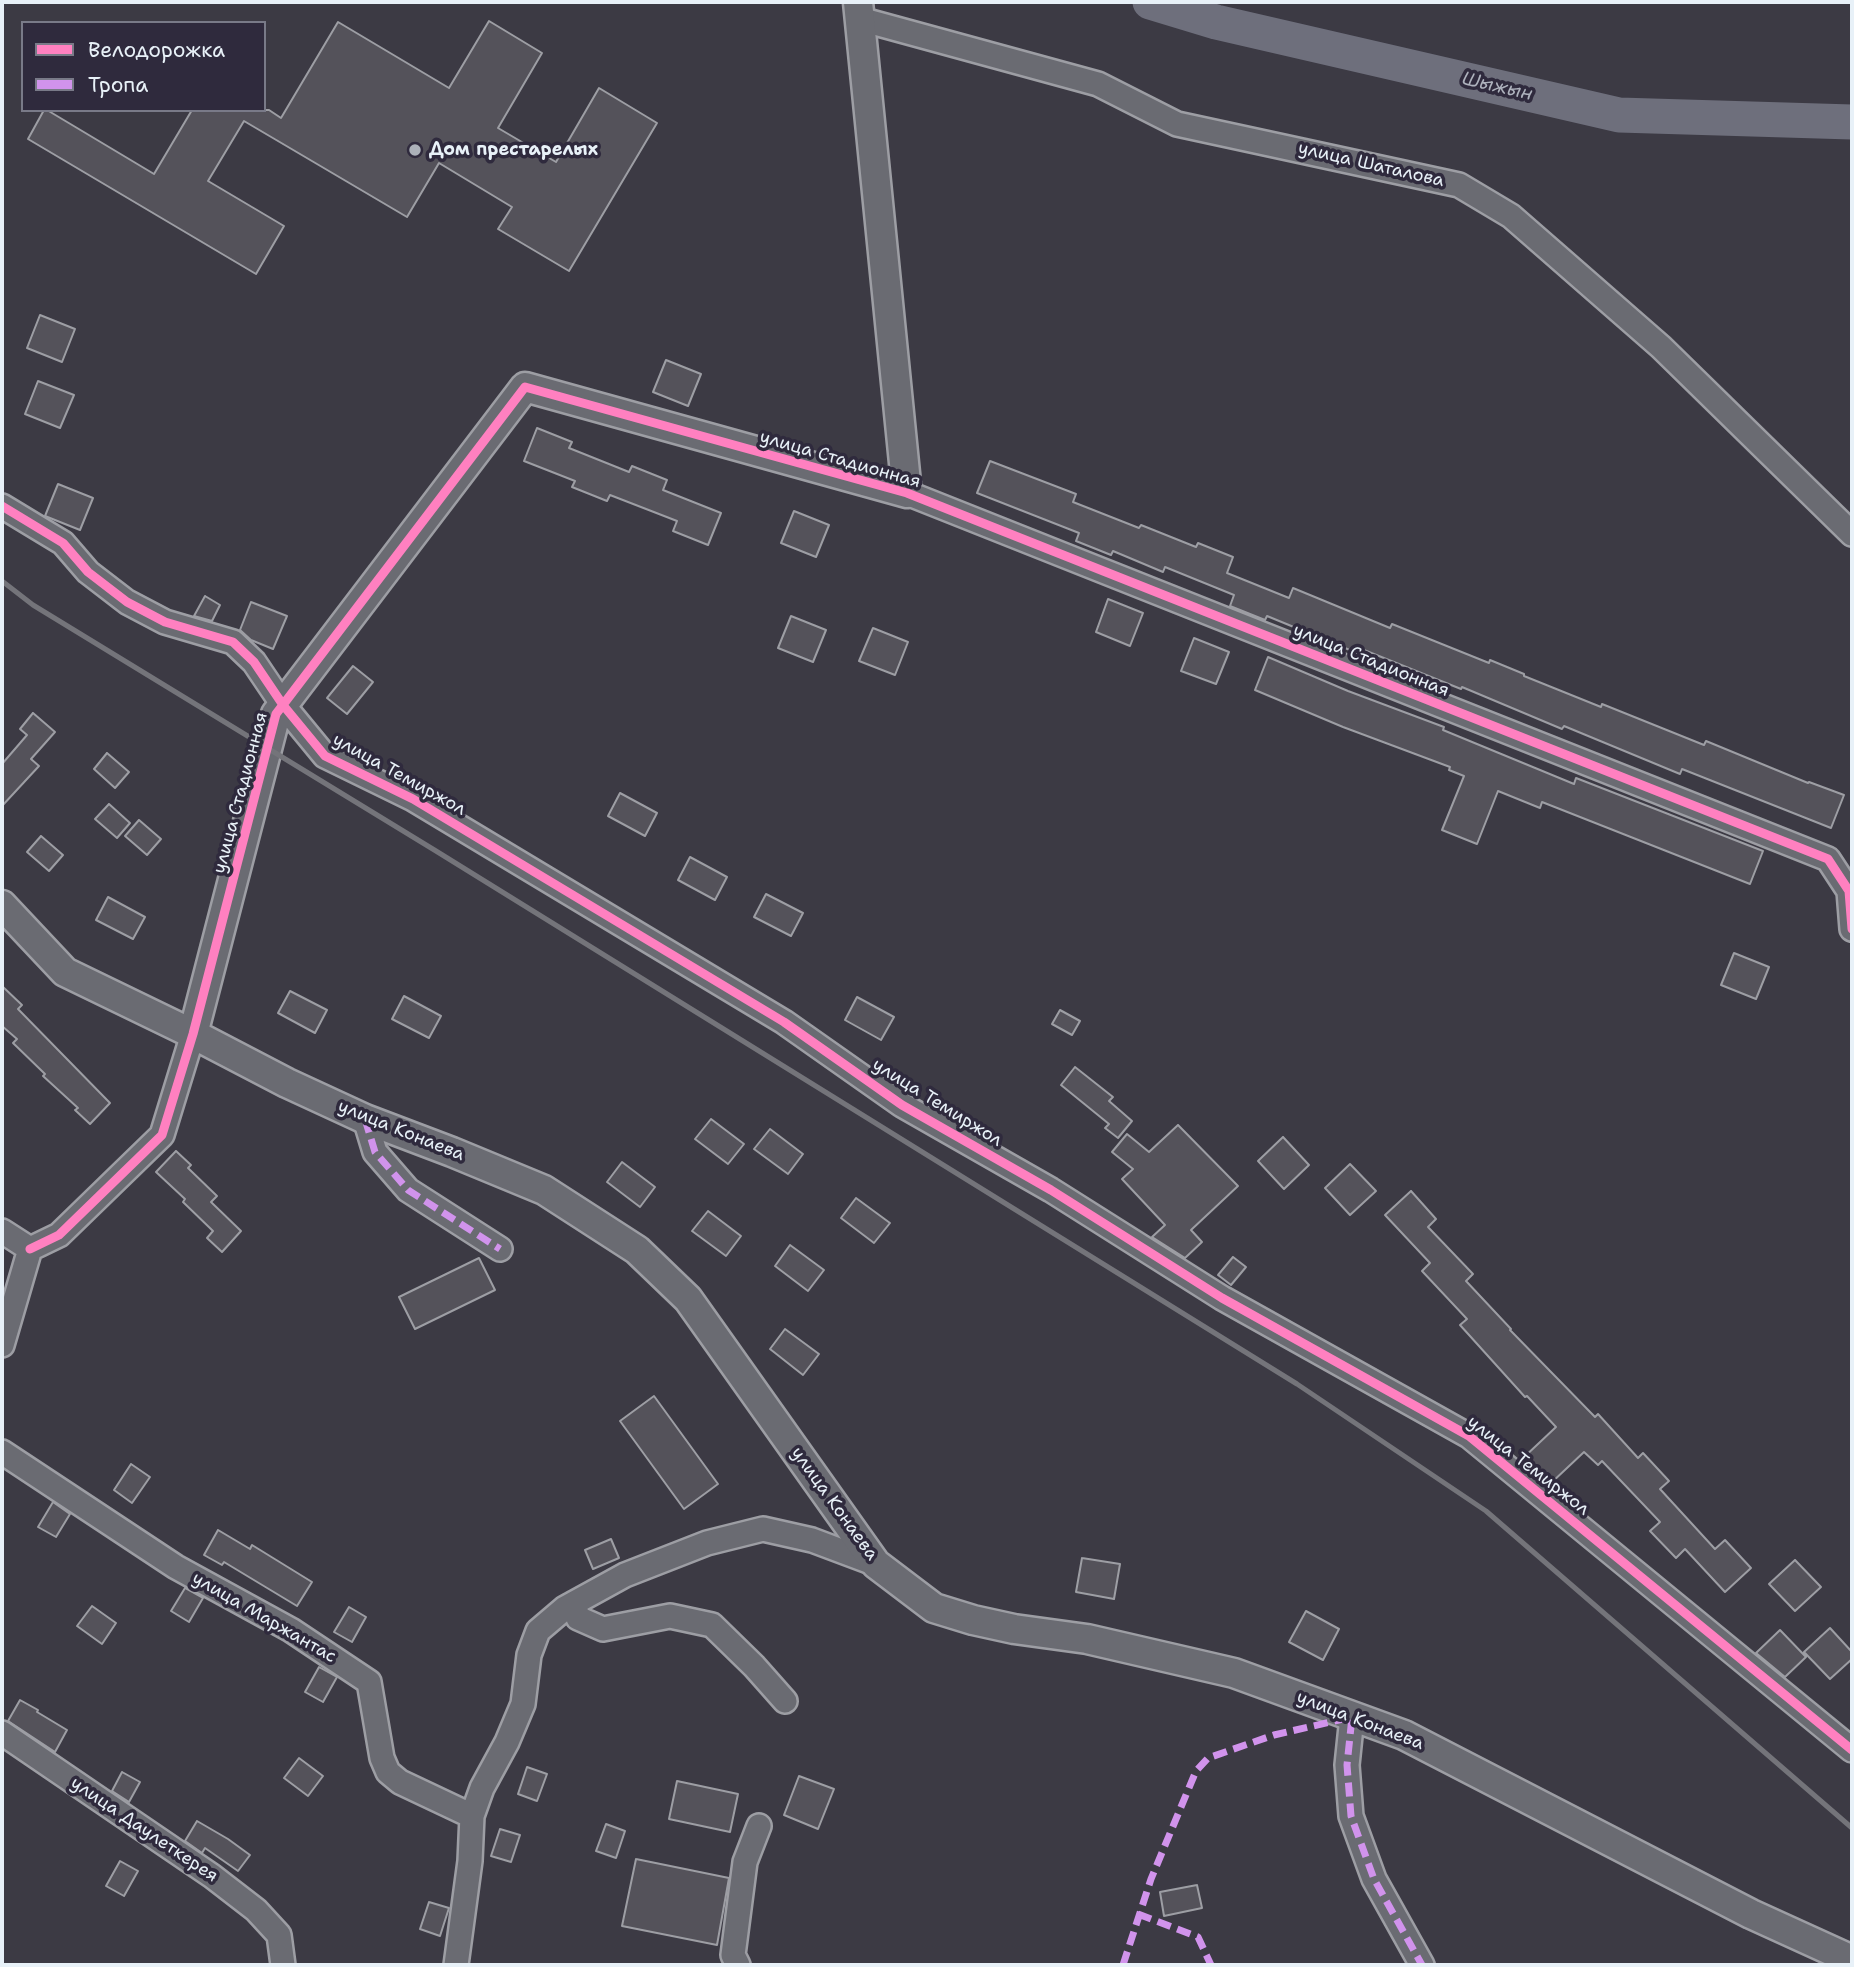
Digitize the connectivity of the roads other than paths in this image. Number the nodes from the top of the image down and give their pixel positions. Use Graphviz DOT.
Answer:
graph roads {
  1 [pos="859,10"];
  2 [pos="906,493"];
  3 [pos="2,506"];
  4 [pos="1852,534"];
  5 [pos="283,705"];
  6 [pos="2,905"];
  7 [pos="1852,929"];
  8 [pos="193,1034"];
  9 [pos="365,1119"];
  10 [pos="2,1231"];
  11 [pos="30,1249"];
  12 [pos="500,1249"];
  13 [pos="2,1345"];
  14 [pos="2,1452"];
  15 [pos="876,1564"];
  16 [pos="574,1603"];
  17 [pos="785,1701"];
  18 [pos="1352,1717"];
  19 [pos="2,1733"];
  20 [pos="1852,1750"];
  21 [pos="472,1816"];
  22 [pos="759,1826"];
  23 [pos="1852,1960"];
  24 [pos="283,1965"];
  25 [pos="456,1965"];
  26 [pos="738,1965"];
  27 [pos="1422,1965"];
  1 -- 2 [label="street"];
  1 -- 4 [label="street, улица Шаталова"];
  2 -- 5 [label="street, улица Стадионная"];
  2 -- 7 [label="street, улица Стадионная"];
  3 -- 5 [label="street, улица Темиржол"];
  5 -- 8 [label="street, улица Стадионная"];
  5 -- 20 [label="street, улица Темиржол"];
  6 -- 8 [label="street, улица Конаева"];
  8 -- 9 [label="street, улица Конаева"];
  8 -- 11 [label="street"];
  9 -- 12 [label="street"];
  9 -- 15 [label="street, улица Конаева"];
  10 -- 11 [label="street"];
  11 -- 13 [label="street"];
  14 -- 21 [label="street, улица Маржантас"];
  15 -- 16 [label="street"];
  15 -- 18 [label="street, улица Конаева"];
  16 -- 17 [label="street"];
  16 -- 21 [label="street"];
  18 -- 23 [label="street, улица Конаева"];
  18 -- 27 [label="street"];
  19 -- 24 [label="street, улица Даулеткерея"];
  21 -- 25 [label="street"];
  22 -- 26 [label="street"];
}
